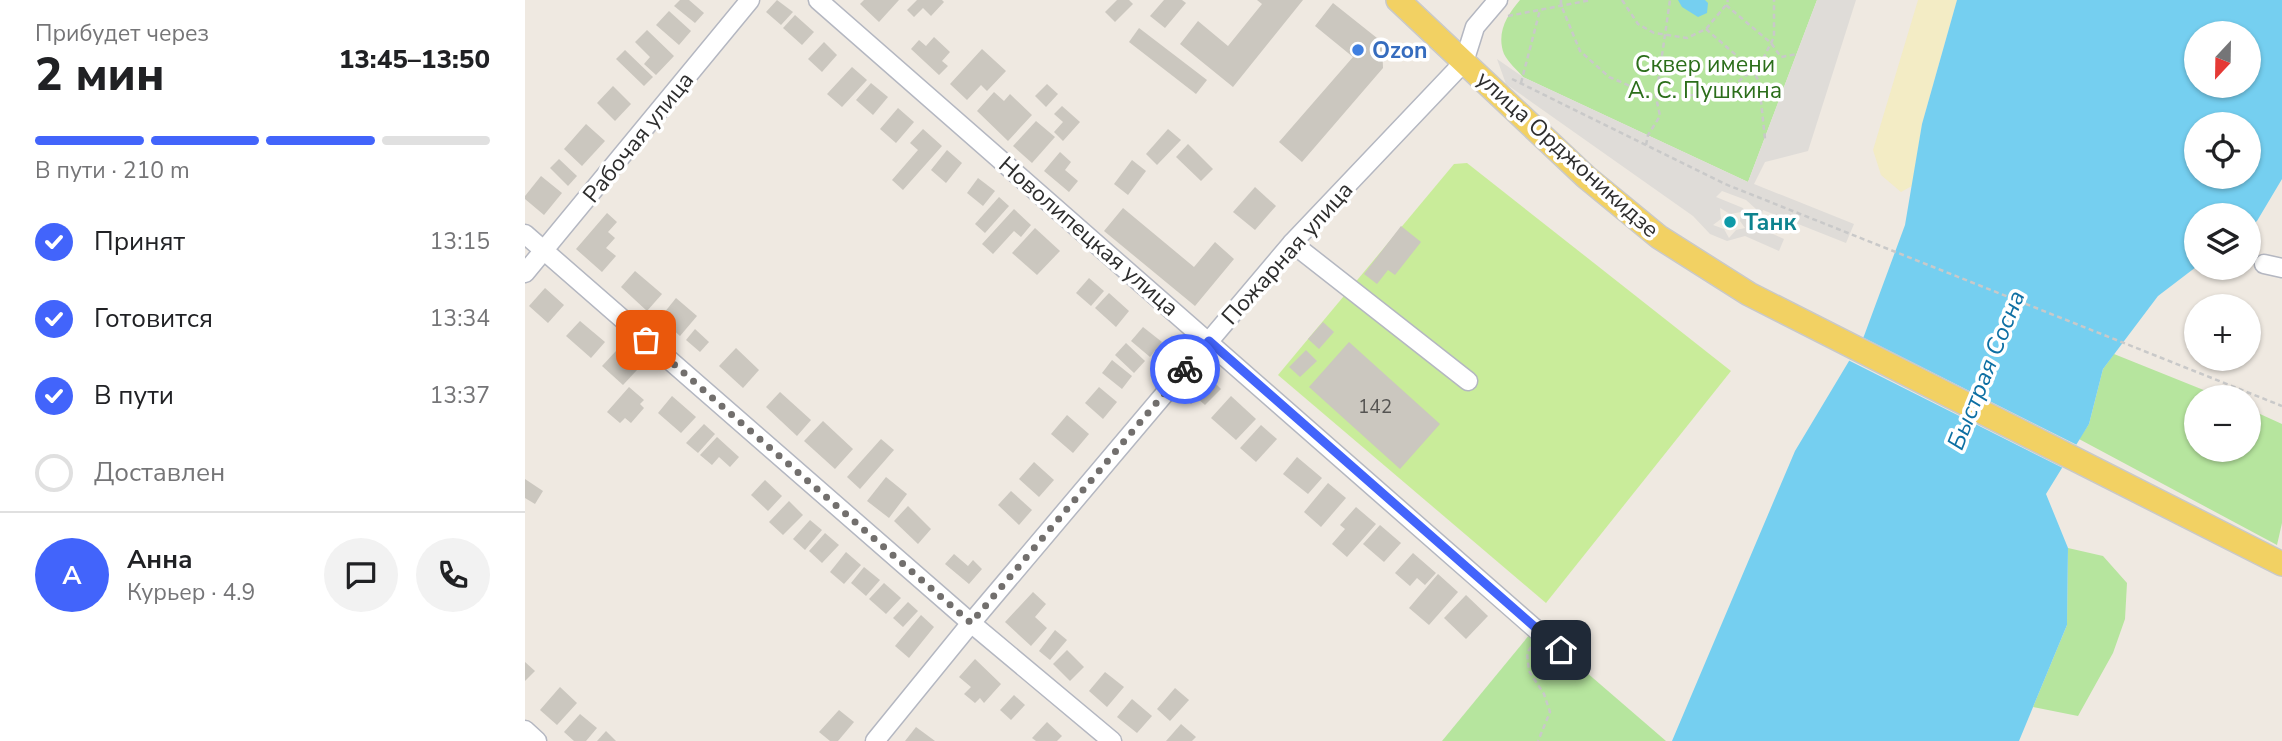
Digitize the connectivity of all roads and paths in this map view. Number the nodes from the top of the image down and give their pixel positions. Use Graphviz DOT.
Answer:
graph roads {
  1 [pos="750,0"];
  2 [pos="818,0"];
  3 [pos="1398,0"];
  4 [pos="1499,0"];
  5 [pos="1561,0"];
  6 [pos="1591,0"];
  7 [pos="1622,0"];
  8 [pos="1670,0"];
  9 [pos="1728,0"];
  10 [pos="1774,0"];
  11 [pos="1562,5"];
  12 [pos="1726,5"];
  13 [pos="1540,10"];
  14 [pos="1508,16"];
  15 [pos="1706,29"];
  16 [pos="1666,36"];
  17 [pos="1771,43"];
  18 [pos="1797,54"];
  19 [pos="1464,62"];
  20 [pos="1753,70"];
  21 [pos="1511,78"];
  22 [pos="1521,83"];
  23 [pos="1656,97"];
  24 [pos="1765,139"];
  25 [pos="1646,145"];
  26 [pos="525,234"];
  27 [pos="1291,243"];
  28 [pos="544,251"];
  29 [pos="525,272"];
  30 [pos="1209,341"];
  31 [pos="1468,380"];
  32 [pos="2282,406"];
  33 [pos="2273,559"];
  34 [pos="971,623"];
  35 [pos="1542,633"];
  36 [pos="1580,668"];
  37 [pos="525,730"];
  38 [pos="537,741"];
  39 [pos="875,741"];
  40 [pos="1112,741"];
  41 [pos="1538,741"];
  1 -- 28 [label="street, Рабочая улица"];
  2 -- 30 [label="street, Новолипецкая улица"];
  3 -- 19 [label="main road, улица Орджоникидзе"];
  4 -- 19 [label="street"];
  5 -- 11 [label="path"];
  6 -- 11 [label="path"];
  7 -- 16 [label="path"];
  8 -- 16 [label="path"];
  9 -- 12 [label="path"];
  10 -- 17 [label="path"];
  11 -- 13 [label="path"];
  11 -- 23 [label="path"];
  12 -- 15 [label="path"];
  12 -- 17 [label="path"];
  13 -- 14 [label="path"];
  13 -- 22 [label="path"];
  15 -- 16 [label="path"];
  15 -- 20 [label="path"];
  16 -- 23 [label="path"];
  17 -- 18 [label="path"];
  17 -- 20 [label="path"];
  19 -- 27 [label="street, Пожарная улица"];
  19 -- 33 [label="main road, улица Орджоникидзе"];
  20 -- 23 [label="path"];
  20 -- 24 [label="path"];
  21 -- 22 [label="path"];
  22 -- 25 [label="path"];
  23 -- 25 [label="path"];
  25 -- 32 [label="path"];
  26 -- 28 [label="street"];
  27 -- 30 [label="street, Пожарная улица"];
  27 -- 31 [label="street"];
  28 -- 29 [label="street, Рабочая улица"];
  28 -- 34 [label="street"];
  30 -- 34 [label="street, Пожарная улица"];
  30 -- 35 [label="street, Новолипецкая улица"];
  34 -- 39 [label="street, Пожарная улица"];
  34 -- 40 [label="street"];
  35 -- 36 [label="street, Новолипецкая улица"];
  35 -- 41 [label="path"];
  37 -- 38 [label="street"];
}
